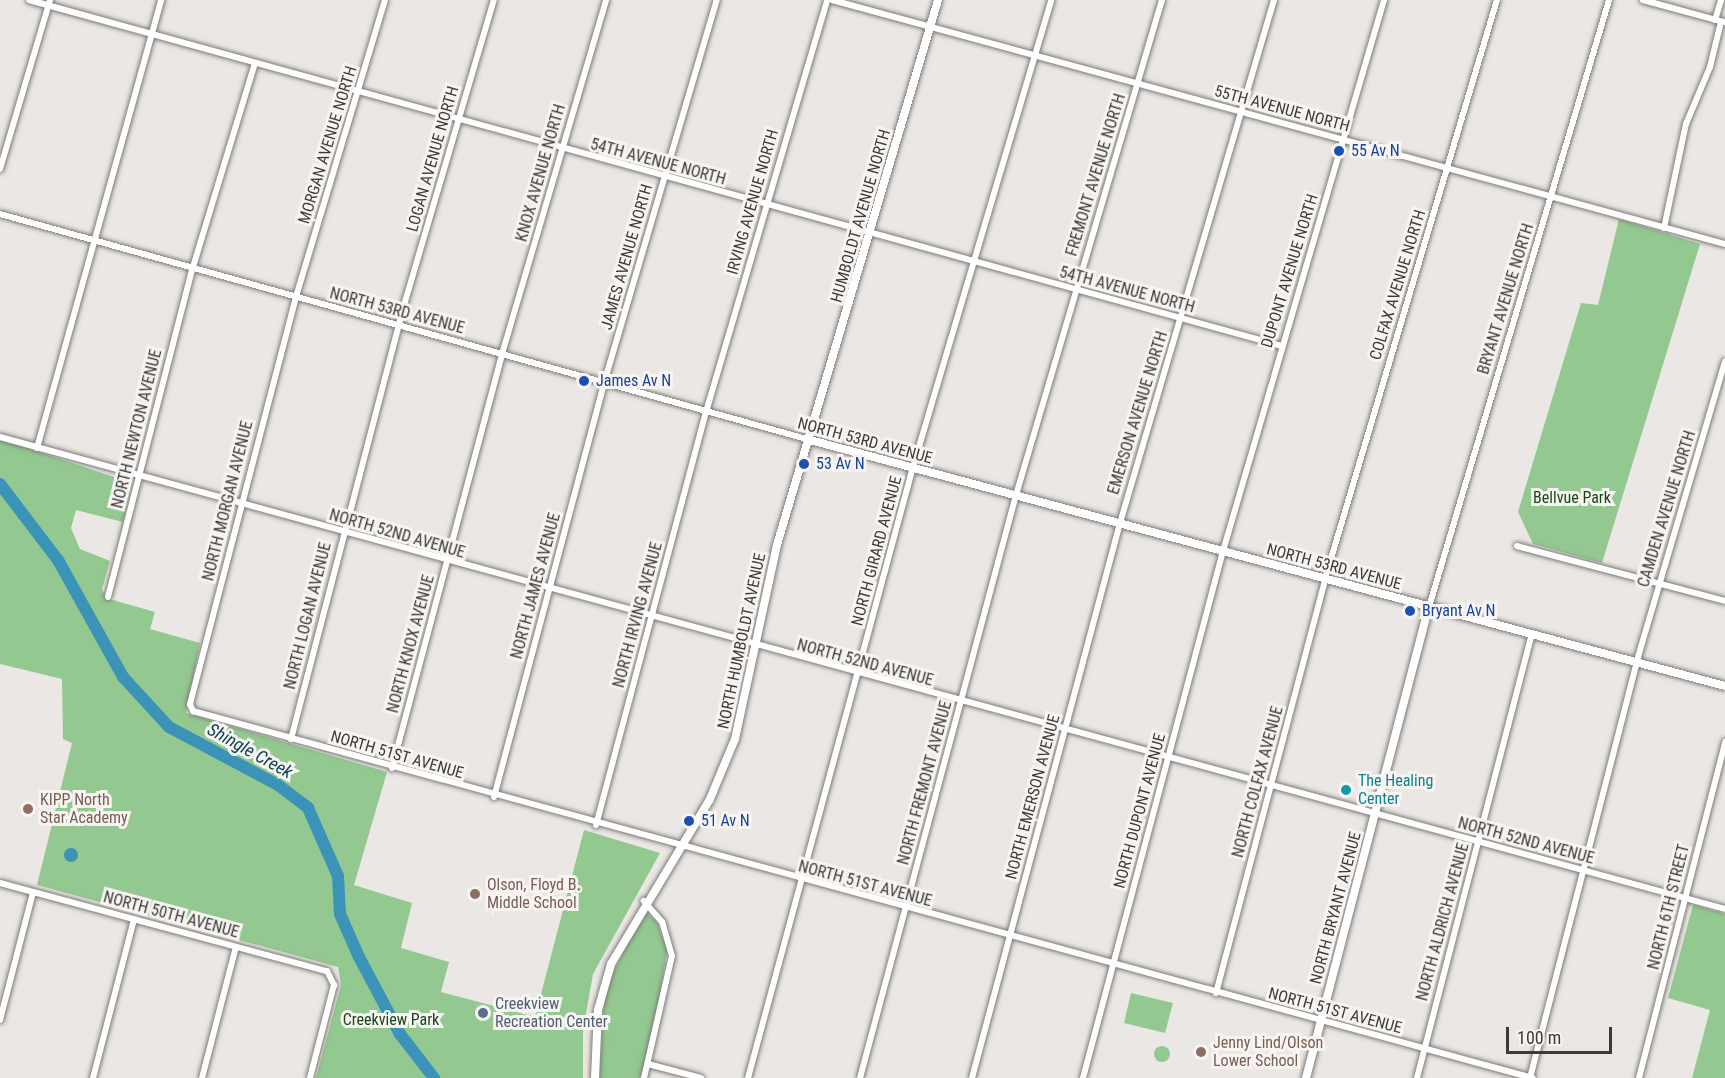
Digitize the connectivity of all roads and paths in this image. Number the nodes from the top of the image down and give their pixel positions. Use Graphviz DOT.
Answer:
graph roads {
  1 [pos="29,0"];
  2 [pos="161,0"];
  3 [pos="385,0"];
  4 [pos="494,0"];
  5 [pos="606,0"];
  6 [pos="717,0"];
  7 [pos="827,0"];
  8 [pos="832,0"];
  9 [pos="938,0"];
  10 [pos="1051,0"];
  11 [pos="1162,0"];
  12 [pos="1274,0"];
  13 [pos="1384,0"];
  14 [pos="1497,0"];
  15 [pos="1609,0"];
  16 [pos="1643,0"];
  17 [pos="1721,0"];
  18 [pos="49,3"];
  19 [pos="1720,21"];
  20 [pos="930,27"];
  21 [pos="151,34"];
  22 [pos="1034,55"];
  23 [pos="255,63"];
  24 [pos="1138,83"];
  25 [pos="358,92"];
  26 [pos="1241,112"];
  27 [pos="459,120"];
  28 [pos="1343,140"];
  29 [pos="562,150"];
  30 [pos="1447,168"];
  31 [pos="0,169"];
  32 [pos="664,177"];
  33 [pos="1551,197"];
  34 [pos="766,206"];
  35 [pos="0,214"];
  36 [pos="1664,228"];
  37 [pos="869,234"];
  38 [pos="91,240"];
  39 [pos="1725,244"];
  40 [pos="974,262"];
  41 [pos="193,267"];
  42 [pos="1076,290"];
  43 [pos="296,297"];
  44 [pos="1180,318"];
  45 [pos="399,325"];
  46 [pos="1282,346"];
  47 [pos="502,354"];
  48 [pos="1725,362"];
  49 [pos="604,383"];
  50 [pos="706,412"];
  51 [pos="0,437"];
  52 [pos="810,440"];
  53 [pos="37,448"];
  54 [pos="913,467"];
  55 [pos="139,476"];
  56 [pos="1016,495"];
  57 [pos="241,504"];
  58 [pos="1120,523"];
  59 [pos="344,533"];
  60 [pos="1517,546"];
  61 [pos="1223,551"];
  62 [pos="446,562"];
  63 [pos="1325,579"];
  64 [pos="1659,584"];
  65 [pos="548,591"];
  66 [pos="108,597"];
  67 [pos="1725,601"];
  68 [pos="1429,607"];
  69 [pos="651,619"];
  70 [pos="1532,634"];
  71 [pos="755,647"];
  72 [pos="1637,663"];
  73 [pos="857,675"];
  74 [pos="1725,686"];
  75 [pos="960,703"];
  76 [pos="193,711"];
  77 [pos="1064,731"];
  78 [pos="291,739"];
  79 [pos="1725,742"];
  80 [pos="1168,759"];
  81 [pos="392,768"];
  82 [pos="1271,787"];
  83 [pos="494,797"];
  84 [pos="1374,815"];
  85 [pos="596,825"];
  86 [pos="1478,842"];
  87 [pos="680,847"];
  88 [pos="1583,871"];
  89 [pos="801,881"];
  90 [pos="0,883"];
  91 [pos="33,892"];
  92 [pos="1686,899"];
  93 [pos="644,901"];
  94 [pos="905,909"];
  95 [pos="1725,909"];
  96 [pos="134,919"];
  97 [pos="1009,936"];
  98 [pos="236,947"];
  99 [pos="1113,965"];
  100 [pos="1216,993"];
  101 [pos="0,1020"];
  102 [pos="1321,1020"];
  103 [pos="1424,1049"];
  104 [pos="648,1064"];
  105 [pos="93,1078"];
  106 [pos="202,1078"];
  107 [pos="310,1078"];
  108 [pos="595,1078"];
  109 [pos="644,1078"];
  110 [pos="701,1078"];
  111 [pos="748,1078"];
  112 [pos="860,1078"];
  113 [pos="972,1078"];
  114 [pos="1083,1078"];
  115 [pos="1306,1078"];
  116 [pos="1417,1078"];
  117 [pos="1531,1078"];
  118 [pos="1639,1078"];
  1 -- 18 [label="street, 54TH AVENUE NORTH"];
  2 -- 21 [label="street"];
  3 -- 25 [label="street, MORGAN AVENUE NORTH"];
  4 -- 27 [label="street, LOGAN AVENUE NORTH"];
  5 -- 29 [label="street, KNOX AVENUE NORTH"];
  6 -- 32 [label="street, JAMES AVENUE NORTH"];
  7 -- 34 [label="street, IRVING AVENUE NORTH"];
  8 -- 20 [label="street, 55TH AVENUE NORTH"];
  9 -- 20 [label="street, HUMBOLDT AVENUE NORTH"];
  10 -- 22 [label="street, NORTH GIRARD AVENUE"];
  11 -- 24 [label="street, FREMONT AVENUE NORTH"];
  12 -- 26 [label="street, EMERSON AVENUE NORTH"];
  13 -- 28 [label="street, DUPONT AVENUE NORTH"];
  14 -- 30 [label="street, COLFAX AVENUE NORTH"];
  15 -- 33 [label="street, BRYANT AVENUE NORTH"];
  16 -- 19 [label="street"];
  17 -- 19 [label="street"];
  18 -- 21 [label="street, 54TH AVENUE NORTH"];
  18 -- 31 [label="street"];
  19 -- 36 [label="street"];
  20 -- 22 [label="street, 55TH AVENUE NORTH"];
  20 -- 37 [label="street, HUMBOLDT AVENUE NORTH"];
  21 -- 23 [label="street, 54TH AVENUE NORTH"];
  21 -- 38 [label="street"];
  22 -- 24 [label="street, 55TH AVENUE NORTH"];
  22 -- 40 [label="street, NORTH GIRARD AVENUE"];
  23 -- 25 [label="street, 54TH AVENUE NORTH"];
  23 -- 41 [label="street, NORTH NEWTON AVENUE"];
  24 -- 26 [label="street, 55TH AVENUE NORTH"];
  24 -- 42 [label="street, FREMONT AVENUE NORTH"];
  25 -- 27 [label="street, 54TH AVENUE NORTH"];
  25 -- 43 [label="street, MORGAN AVENUE NORTH"];
  26 -- 28 [label="street, 55TH AVENUE NORTH"];
  26 -- 44 [label="street, EMERSON AVENUE NORTH"];
  27 -- 29 [label="street, 54TH AVENUE NORTH"];
  27 -- 45 [label="street, LOGAN AVENUE NORTH"];
  28 -- 30 [label="street, 55TH AVENUE NORTH"];
  28 -- 46 [label="street, DUPONT AVENUE NORTH"];
  29 -- 32 [label="street, 54TH AVENUE NORTH"];
  29 -- 47 [label="street, KNOX AVENUE NORTH"];
  30 -- 33 [label="street, 55TH AVENUE NORTH"];
  30 -- 63 [label="street, COLFAX AVENUE NORTH"];
  32 -- 34 [label="street, 54TH AVENUE NORTH"];
  32 -- 49 [label="street, JAMES AVENUE NORTH"];
  33 -- 36 [label="street, 55TH AVENUE NORTH"];
  33 -- 68 [label="street, BRYANT AVENUE NORTH"];
  34 -- 37 [label="street, 54TH AVENUE NORTH"];
  34 -- 50 [label="street, IRVING AVENUE NORTH"];
  35 -- 38 [label="street, NORTH 53RD AVENUE"];
  36 -- 39 [label="street, 55TH AVENUE NORTH"];
  37 -- 40 [label="street, 54TH AVENUE NORTH"];
  37 -- 52 [label="street, HUMBOLDT AVENUE NORTH"];
  38 -- 41 [label="street, NORTH 53RD AVENUE"];
  38 -- 53 [label="street"];
  40 -- 42 [label="street, 54TH AVENUE NORTH"];
  40 -- 54 [label="street, NORTH GIRARD AVENUE"];
  41 -- 43 [label="street, NORTH 53RD AVENUE"];
  41 -- 55 [label="street, NORTH NEWTON AVENUE"];
  42 -- 44 [label="street, 54TH AVENUE NORTH"];
  42 -- 56 [label="street, FREMONT AVENUE NORTH"];
  43 -- 45 [label="street, NORTH 53RD AVENUE"];
  43 -- 57 [label="street, NORTH MORGAN AVENUE"];
  44 -- 46 [label="street, 54TH AVENUE NORTH"];
  44 -- 58 [label="street, EMERSON AVENUE NORTH"];
  45 -- 47 [label="street, NORTH 53RD AVENUE"];
  45 -- 59 [label="street, NORTH LOGAN AVENUE"];
  46 -- 61 [label="street, DUPONT AVENUE NORTH"];
  47 -- 49 [label="street, NORTH 53RD AVENUE"];
  47 -- 62 [label="street, NORTH KNOX AVENUE"];
  48 -- 64 [label="street, CAMDEN AVENUE NORTH"];
  49 -- 50 [label="street, NORTH 53RD AVENUE"];
  49 -- 65 [label="street, NORTH JAMES AVENUE"];
  50 -- 52 [label="street, NORTH 53RD AVENUE"];
  50 -- 69 [label="street, NORTH IRVING AVENUE"];
  51 -- 53 [label="street, NORTH 52ND AVENUE"];
  52 -- 54 [label="street, NORTH 53RD AVENUE"];
  52 -- 71 [label="street, NORTH HUMBOLDT AVENUE"];
  53 -- 55 [label="street, NORTH 52ND AVENUE"];
  54 -- 56 [label="street, NORTH 53RD AVENUE"];
  54 -- 73 [label="street, NORTH GIRARD AVENUE"];
  55 -- 57 [label="street, NORTH 52ND AVENUE"];
  55 -- 66 [label="street, NORTH NEWTON AVENUE"];
  56 -- 58 [label="street, NORTH 53RD AVENUE"];
  56 -- 75 [label="street, NORTH FREMONT AVENUE"];
  57 -- 59 [label="street, NORTH 52ND AVENUE"];
  57 -- 76 [label="street, NORTH MORGAN AVENUE"];
  58 -- 61 [label="street, NORTH 53RD AVENUE"];
  58 -- 77 [label="street, NORTH EMERSON AVENUE"];
  59 -- 62 [label="street, NORTH 52ND AVENUE"];
  59 -- 78 [label="street, NORTH LOGAN AVENUE"];
  60 -- 64 [label="street"];
  61 -- 63 [label="street, NORTH 53RD AVENUE"];
  61 -- 80 [label="street, NORTH DUPONT AVENUE"];
  62 -- 65 [label="street, NORTH 52ND AVENUE"];
  62 -- 81 [label="street, NORTH KNOX AVENUE"];
  63 -- 68 [label="street, NORTH 53RD AVENUE"];
  63 -- 82 [label="street, NORTH COLFAX AVENUE"];
  64 -- 67 [label="street"];
  64 -- 72 [label="street, CAMDEN AVENUE NORTH"];
  65 -- 69 [label="street, NORTH 52ND AVENUE"];
  65 -- 83 [label="street, NORTH JAMES AVENUE"];
  68 -- 70 [label="street, NORTH 53RD AVENUE"];
  68 -- 84 [label="street, NORTH BRYANT AVENUE"];
  69 -- 71 [label="street, NORTH 52ND AVENUE"];
  69 -- 85 [label="street, NORTH IRVING AVENUE"];
  70 -- 72 [label="street, NORTH 53RD AVENUE"];
  70 -- 86 [label="street, NORTH ALDRICH AVENUE"];
  71 -- 73 [label="street, NORTH 52ND AVENUE"];
  71 -- 87 [label="street, NORTH HUMBOLDT AVENUE"];
  72 -- 74 [label="street, NORTH 53RD AVENUE"];
  72 -- 88 [label="street, CAMDEN AVENUE NORTH"];
  73 -- 75 [label="street, NORTH 52ND AVENUE"];
  73 -- 89 [label="street, NORTH GIRARD AVENUE"];
  75 -- 77 [label="street, NORTH 52ND AVENUE"];
  75 -- 94 [label="street, NORTH FREMONT AVENUE"];
  76 -- 78 [label="street, NORTH 51ST AVENUE"];
  77 -- 80 [label="street, NORTH 52ND AVENUE"];
  77 -- 97 [label="street, NORTH EMERSON AVENUE"];
  78 -- 81 [label="street, NORTH 51ST AVENUE"];
  79 -- 92 [label="street, NORTH 6TH STREET"];
  80 -- 82 [label="street, NORTH 52ND AVENUE"];
  80 -- 99 [label="street, NORTH DUPONT AVENUE"];
  81 -- 83 [label="street, NORTH 51ST AVENUE"];
  82 -- 84 [label="street, NORTH 52ND AVENUE"];
  82 -- 100 [label="street, NORTH COLFAX AVENUE"];
  83 -- 85 [label="street, NORTH 51ST AVENUE"];
  84 -- 86 [label="street, NORTH 52ND AVENUE"];
  84 -- 102 [label="street, NORTH BRYANT AVENUE"];
  85 -- 87 [label="street, NORTH 51ST AVENUE"];
  86 -- 88 [label="street, NORTH 52ND AVENUE"];
  86 -- 103 [label="street, NORTH ALDRICH AVENUE"];
  87 -- 89 [label="street, NORTH 51ST AVENUE"];
  87 -- 93 [label="street, NORTH HUMBOLDT AVENUE"];
  88 -- 92 [label="street, NORTH 52ND AVENUE"];
  88 -- 117 [label="street, CAMDEN AVENUE NORTH"];
  89 -- 94 [label="street, NORTH 51ST AVENUE"];
  89 -- 111 [label="street, NORTH GIRARD AVENUE"];
  90 -- 91 [label="street, NORTH 50TH AVENUE"];
  91 -- 96 [label="street, NORTH 50TH AVENUE"];
  91 -- 101 [label="street"];
  92 -- 95 [label="street, NORTH 52ND AVENUE"];
  92 -- 118 [label="street, NORTH 6TH STREET"];
  93 -- 104 [label="street"];
  93 -- 108 [label="street, NORTH HUMBOLDT AVENUE"];
  94 -- 97 [label="street, NORTH 51ST AVENUE"];
  94 -- 112 [label="street, NORTH FREMONT AVENUE"];
  96 -- 98 [label="street, NORTH 50TH AVENUE"];
  96 -- 105 [label="street"];
  97 -- 99 [label="street, NORTH 51ST AVENUE"];
  97 -- 113 [label="street, NORTH EMERSON AVENUE"];
  98 -- 106 [label="street"];
  98 -- 107 [label="street, NORTH 50TH AVENUE"];
  99 -- 100 [label="street, NORTH 51ST AVENUE"];
  99 -- 114 [label="street, NORTH DUPONT AVENUE"];
  100 -- 102 [label="street, NORTH 51ST AVENUE"];
  102 -- 103 [label="street, NORTH 51ST AVENUE"];
  102 -- 115 [label="street, NORTH BRYANT AVENUE"];
  103 -- 116 [label="street, NORTH ALDRICH AVENUE"];
  103 -- 117 [label="street, NORTH 51ST AVENUE"];
  104 -- 109 [label="street"];
  104 -- 110 [label="street"];
}
